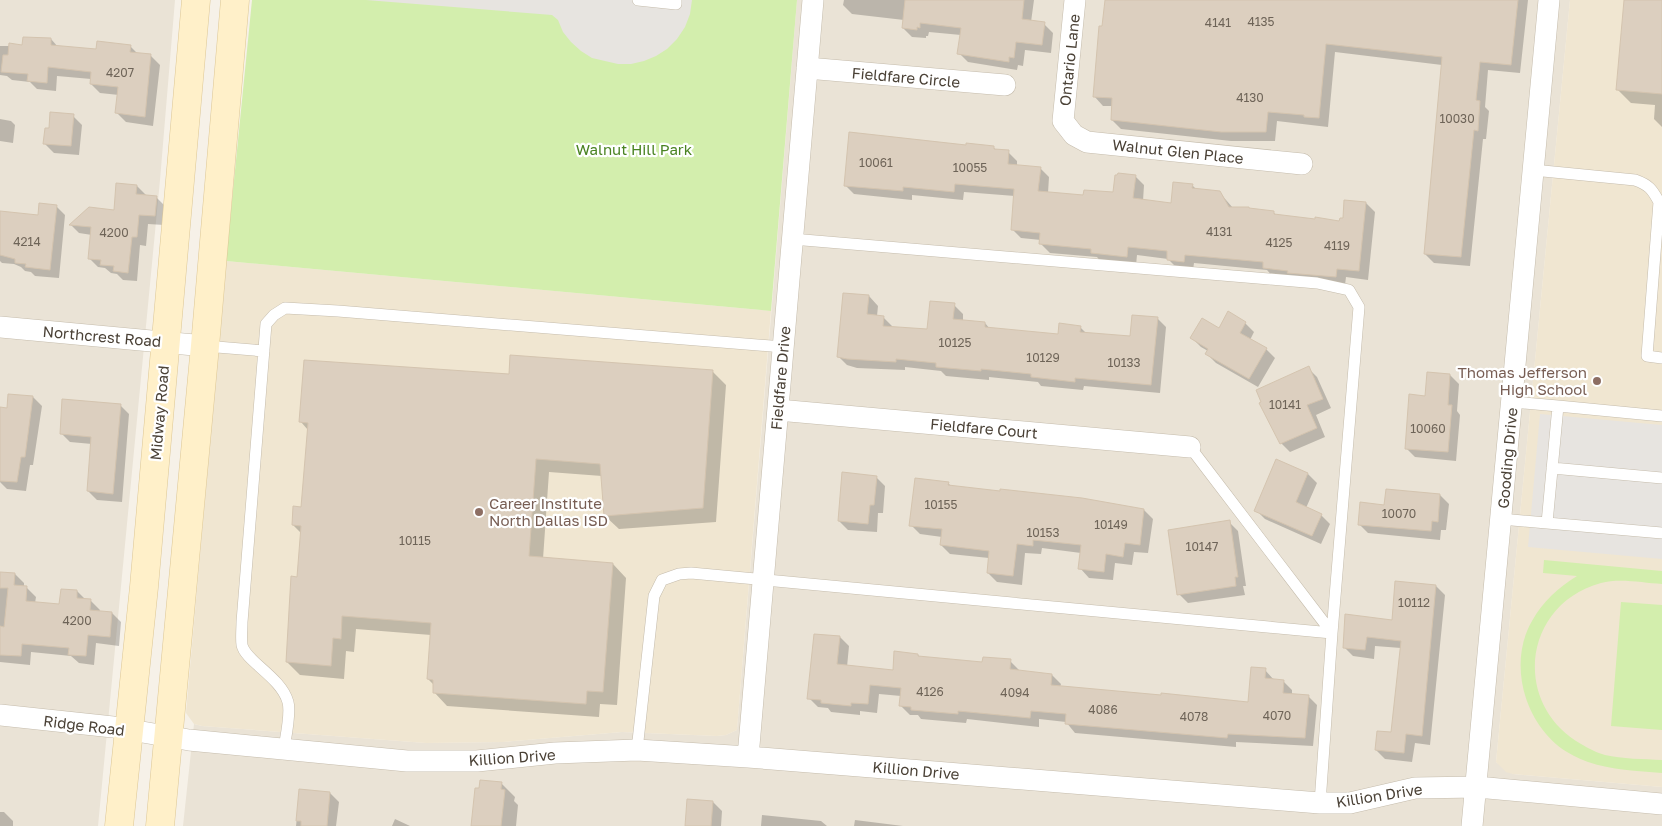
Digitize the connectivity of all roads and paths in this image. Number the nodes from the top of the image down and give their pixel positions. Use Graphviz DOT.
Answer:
graph roads {
  1 [pos="196,0"];
  2 [pos="235,0"];
  3 [pos="638,0"];
  4 [pos="676,0"];
  5 [pos="813,0"];
  6 [pos="1075,0"];
  7 [pos="1549,0"];
  8 [pos="807,68"];
  9 [pos="1005,85"];
  10 [pos="1063,121"];
  11 [pos="1302,164"];
  12 [pos="1533,170"];
  13 [pos="792,239"];
  14 [pos="0,326"];
  15 [pos="165,342"];
  16 [pos="205,346"];
  17 [pos="783,346"];
  18 [pos="264,351"];
  19 [pos="1662,358"];
  20 [pos="1512,402"];
  21 [pos="1558,406"];
  22 [pos="778,410"];
  23 [pos="1662,416"];
  24 [pos="156,440"];
  25 [pos="196,443"];
  26 [pos="1190,447"];
  27 [pos="1552,468"];
  28 [pos="1662,478"];
  29 [pos="1501,519"];
  30 [pos="1547,523"];
  31 [pos="1662,533"];
  32 [pos="763,581"];
  33 [pos="1332,633"];
  34 [pos="0,715"];
  35 [pos="130,730"];
  36 [pos="169,736"];
  37 [pos="284,748"];
  38 [pos="638,750"];
  39 [pos="748,756"];
  40 [pos="1477,787"];
  41 [pos="1320,803"];
  42 [pos="1662,804"];
  43 [pos="119,826"];
  44 [pos="160,826"];
  45 [pos="1472,826"];
  1 -- 15 [label="main road, Midway Road"];
  2 -- 16 [label="main road"];
  3 -- 4 [label="lane"];
  5 -- 8 [label="street, Fieldfare Drive"];
  6 -- 10 [label="street, Ontario Lane"];
  7 -- 12 [label="street, Gooding Drive"];
  8 -- 9 [label="street, Fieldfare Circle"];
  8 -- 13 [label="street, Fieldfare Drive"];
  10 -- 11 [label="street, Walnut Glen Place"];
  12 -- 19 [label="lane"];
  12 -- 20 [label="street, Gooding Drive"];
  13 -- 17 [label="street, Fieldfare Drive"];
  13 -- 33 [label="lane"];
  14 -- 15 [label="street, Northcrest Road"];
  15 -- 16 [label="street, Northcrest Road"];
  15 -- 24 [label="main road, Midway Road"];
  16 -- 18 [label="lane"];
  16 -- 25 [label="main road"];
  17 -- 18 [label="lane"];
  17 -- 22 [label="street, Fieldfare Drive"];
  18 -- 37 [label="lane"];
  20 -- 21 [label="lane"];
  20 -- 29 [label="street, Gooding Drive"];
  21 -- 23 [label="lane"];
  21 -- 27 [label="lane"];
  22 -- 26 [label="street, Fieldfare Court"];
  22 -- 32 [label="street, Fieldfare Drive"];
  24 -- 25 [label="main road"];
  24 -- 35 [label="main road, Midway Road"];
  25 -- 36 [label="main road"];
  26 -- 33 [label="lane"];
  27 -- 28 [label="lane"];
  27 -- 30 [label="lane"];
  29 -- 30 [label="lane"];
  29 -- 40 [label="street, Gooding Drive"];
  30 -- 31 [label="lane"];
  32 -- 33 [label="lane"];
  32 -- 38 [label="lane"];
  32 -- 39 [label="street, Fieldfare Drive"];
  33 -- 41 [label="lane"];
  34 -- 35 [label="street, Ridge Road"];
  35 -- 36 [label="street, Ridge Road"];
  35 -- 43 [label="main road, Midway Road"];
  36 -- 37 [label="street, Killion Drive"];
  36 -- 44 [label="main road"];
  37 -- 38 [label="street, Killion Drive"];
  38 -- 39 [label="street, Killion Drive"];
  39 -- 41 [label="street, Killion Drive"];
  40 -- 41 [label="street, Killion Drive"];
  40 -- 42 [label="street, Killion Drive"];
  40 -- 45 [label="street, Gooding Drive"];
}
